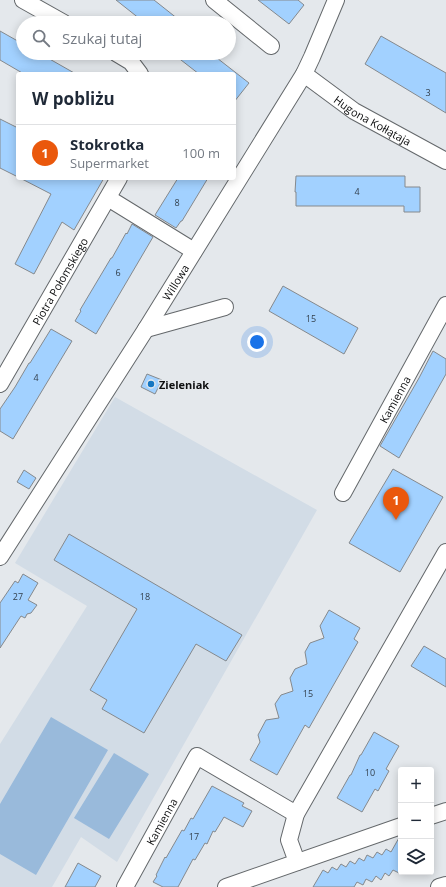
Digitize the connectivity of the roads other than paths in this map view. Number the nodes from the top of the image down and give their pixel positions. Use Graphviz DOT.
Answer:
graph roads {
  1 [pos="23,0"];
  2 [pos="214,0"];
  3 [pos="336,0"];
  4 [pos="52,16"];
  5 [pos="234,16"];
  6 [pos="236,18"];
  7 [pos="271,46"];
  8 [pos="128,60"];
  9 [pos="138,72"];
  10 [pos="304,74"];
  11 [pos="446,161"];
  12 [pos="118,180"];
  13 [pos="108,198"];
  14 [pos="194,251"];
  15 [pos="446,305"];
  16 [pos="225,307"];
  17 [pos="146,329"];
  18 [pos="0,384"];
  19 [pos="343,493"];
  20 [pos="446,552"];
  21 [pos="0,557"];
  22 [pos="446,811"];
  23 [pos="296,814"];
  24 [pos="434,815"];
  25 [pos="398,827"];
  26 [pos="297,862"];
  27 [pos="446,885"];
  28 [pos="124,887"];
  29 [pos="226,887"];
  30 [pos="439,887"];
  1 -- 4 [label="street"];
  2 -- 5 [label="street"];
  3 -- 10 [label="street, Willowa"];
  6 -- 7 [label="street"];
  8 -- 9 [label="street"];
  10 -- 11 [label="street, Hugona Kołłątaja"];
  10 -- 14 [label="street, Willowa"];
  12 -- 13 [label="street, Piotra Połomskiego"];
  13 -- 14 [label="street"];
  13 -- 18 [label="street, Piotra Połomskiego"];
  14 -- 17 [label="street, Willowa"];
  15 -- 19 [label="street, Kamienna"];
  16 -- 17 [label="street"];
  17 -- 21 [label="street, Willowa"];
  20 -- 23 [label="street"];
  22 -- 24 [label="street"];
  23 -- 26 [label="street"];
  23 -- 28 [label="street, Kamienna"];
  25 -- 26 [label="street"];
  26 -- 29 [label="street"];
  27 -- 30 [label="street"];
}
